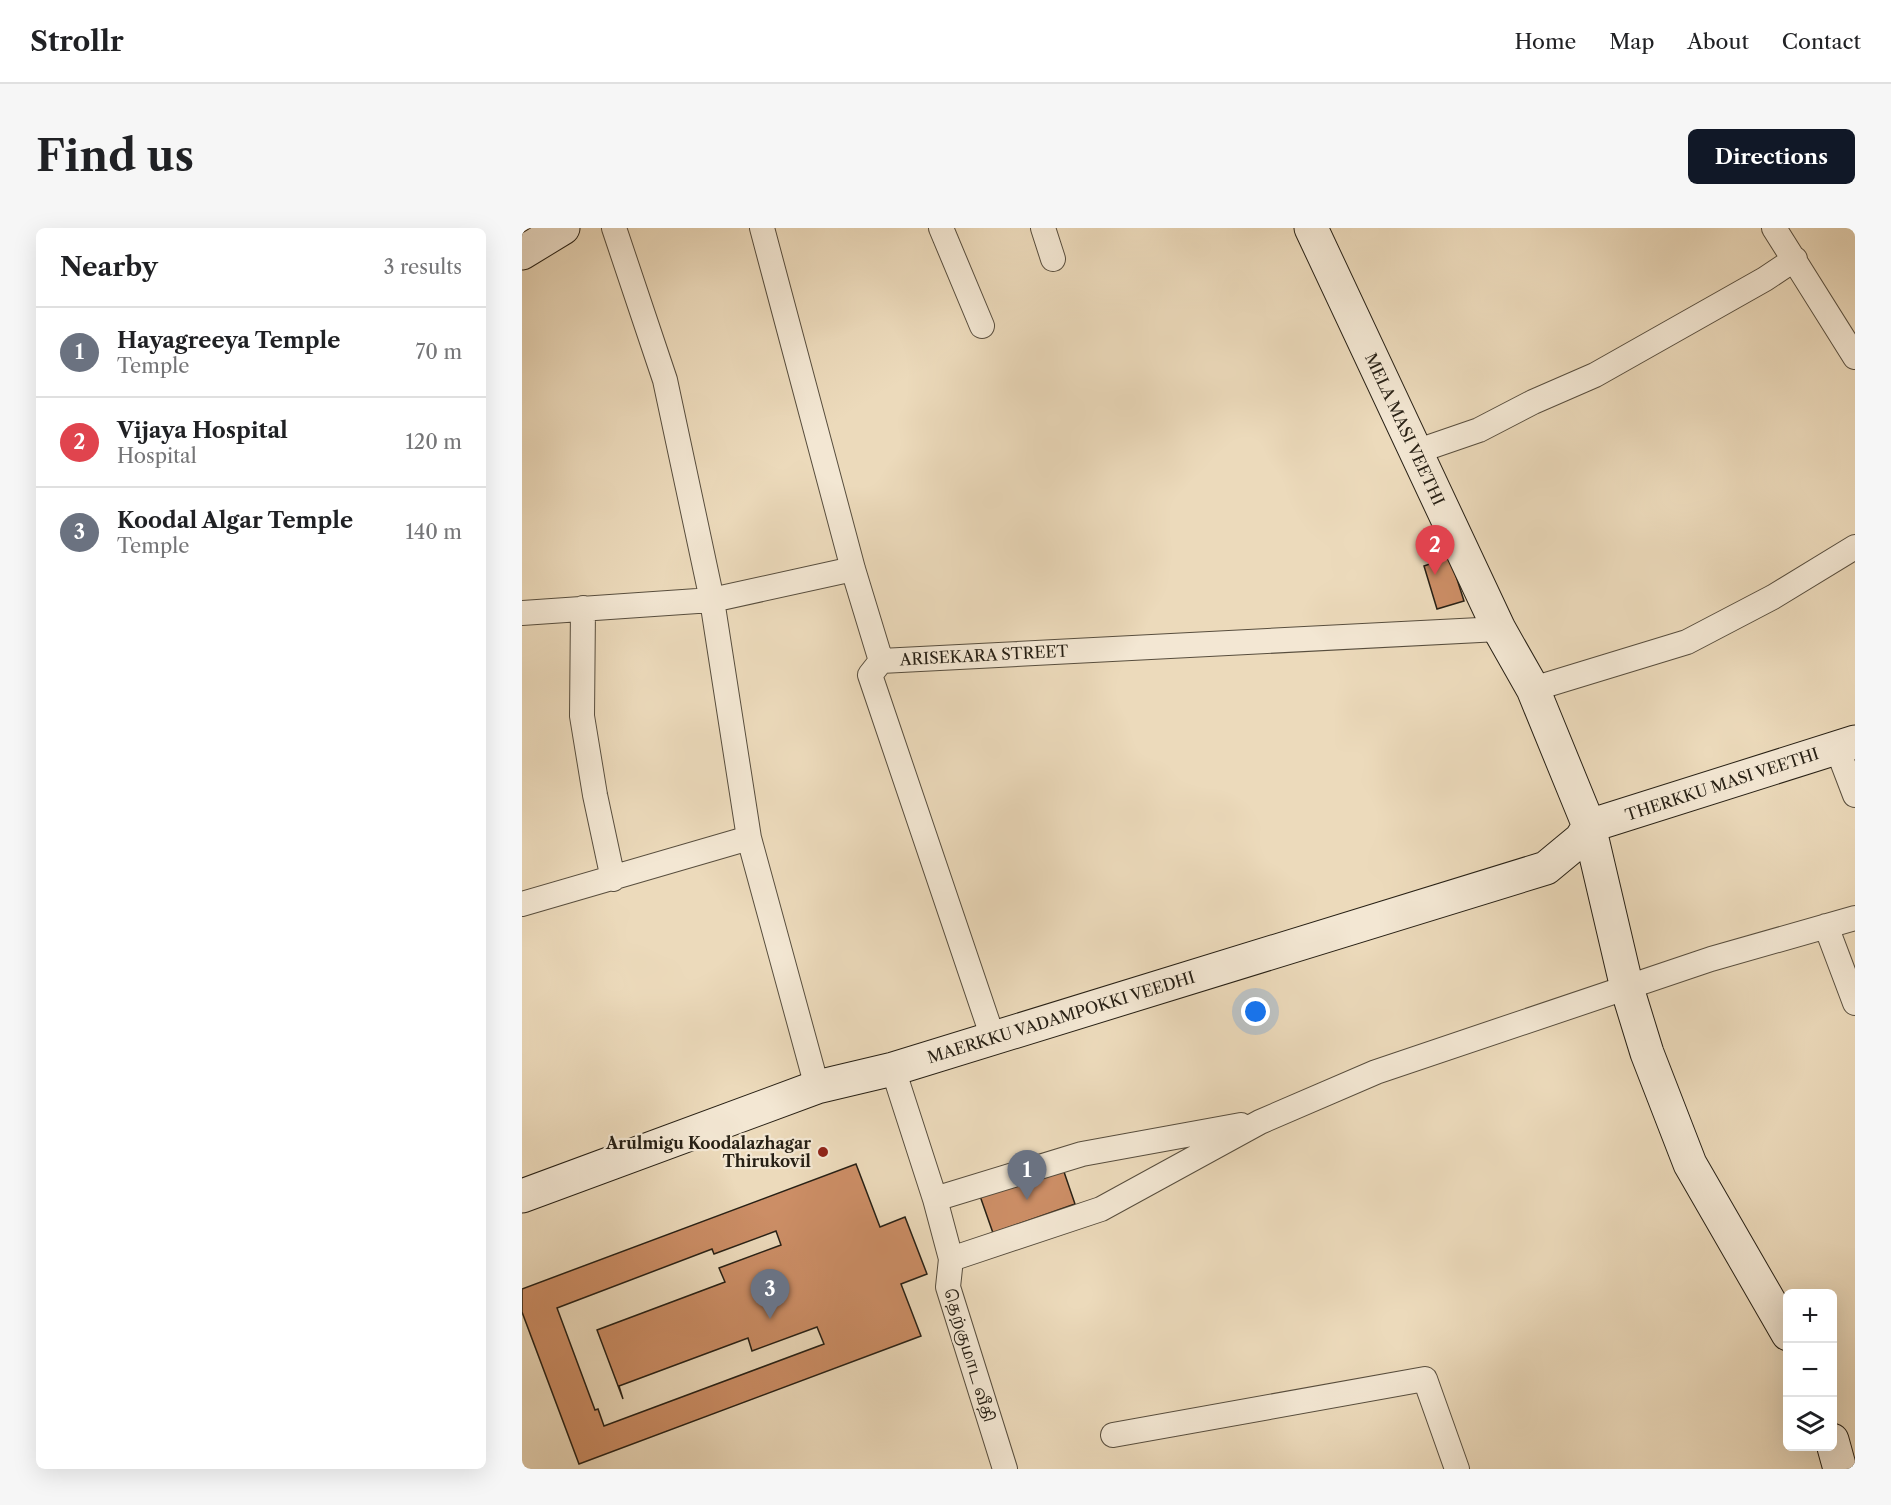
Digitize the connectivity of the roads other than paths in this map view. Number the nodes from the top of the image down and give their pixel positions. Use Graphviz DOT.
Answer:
graph roads {
  1 [pos="563,228"];
  2 [pos="614,228"];
  3 [pos="762,228"];
  4 [pos="941,228"];
  5 [pos="1043,228"];
  6 [pos="1311,228"];
  7 [pos="1774,228"];
  8 [pos="522,253"];
  9 [pos="1053,259"];
  10 [pos="1795,259"];
  11 [pos="982,326"];
  12 [pos="1855,357"];
  13 [pos="1415,452"];
  14 [pos="1855,547"];
  15 [pos="853,569"];
  16 [pos="712,600"];
  17 [pos="583,608"];
  18 [pos="522,613"];
  19 [pos="1499,629"];
  20 [pos="881,660"];
  21 [pos="1533,689"];
  22 [pos="1846,745"];
  23 [pos="1855,795"];
  24 [pos="1589,826"];
  25 [pos="749,838"];
  26 [pos="613,879"];
  27 [pos="522,904"];
  28 [pos="1855,918"];
  29 [pos="1826,926"];
  30 [pos="1627,988"];
  31 [pos="1855,1003"];
  32 [pos="993,1038"];
  33 [pos="893,1069"];
  34 [pos="817,1087"];
  35 [pos="1260,1122"];
  36 [pos="522,1196"];
  37 [pos="935,1199"];
  38 [pos="951,1259"];
  39 [pos="1783,1325"];
  40 [pos="1113,1435"];
  41 [pos="1836,1451"];
  42 [pos="1005,1469"];
  43 [pos="1457,1469"];
  44 [pos="1840,1469"];
  1 -- 8 [label="street"];
  2 -- 16 [label="street"];
  3 -- 15 [label="street, ARISEKARA STREET"];
  4 -- 11 [label="street"];
  5 -- 9 [label="street"];
  6 -- 13 [label="street, MELA MASI VEETHI"];
  7 -- 10 [label="street"];
  10 -- 12 [label="street"];
  10 -- 13 [label="street"];
  13 -- 19 [label="street, MELA MASI VEETHI"];
  14 -- 21 [label="street"];
  15 -- 16 [label="street"];
  15 -- 20 [label="street, ARISEKARA STREET"];
  16 -- 17 [label="street"];
  16 -- 25 [label="street"];
  17 -- 18 [label="street"];
  17 -- 26 [label="street"];
  19 -- 20 [label="street, ARISEKARA STREET"];
  19 -- 21 [label="street, MELA MASI VEETHI"];
  20 -- 32 [label="street"];
  21 -- 24 [label="street, MELA MASI VEETHI"];
  22 -- 23 [label="street"];
  22 -- 24 [label="street, THERKKU MASI VEETHI"];
  24 -- 30 [label="street, MELA MASI VEETHI"];
  24 -- 32 [label="street, MAERKKU VADAMPOKKI VEEDHI"];
  25 -- 26 [label="street"];
  25 -- 34 [label="street"];
  26 -- 27 [label="street"];
  28 -- 29 [label="street"];
  29 -- 30 [label="street"];
  29 -- 31 [label="street"];
  30 -- 35 [label="street"];
  30 -- 39 [label="street, MELA MASI VEETHI"];
  32 -- 33 [label="street, MAERKKU VADAMPOKKI VEEDHI"];
  33 -- 34 [label="street, MAERKKU VADAMPOKKI VEEDHI"];
  33 -- 37 [label="street, தெற்குமாட வீதி"];
  34 -- 36 [label="street, MAERKKU VADAMPOKKI VEEDHI"];
  35 -- 37 [label="street"];
  35 -- 38 [label="street"];
  37 -- 38 [label="street, தெற்குமாட வீதி"];
  38 -- 42 [label="street, தெற்குமாட வீதி"];
  40 -- 43 [label="street"];
  41 -- 44 [label="street"];
}
